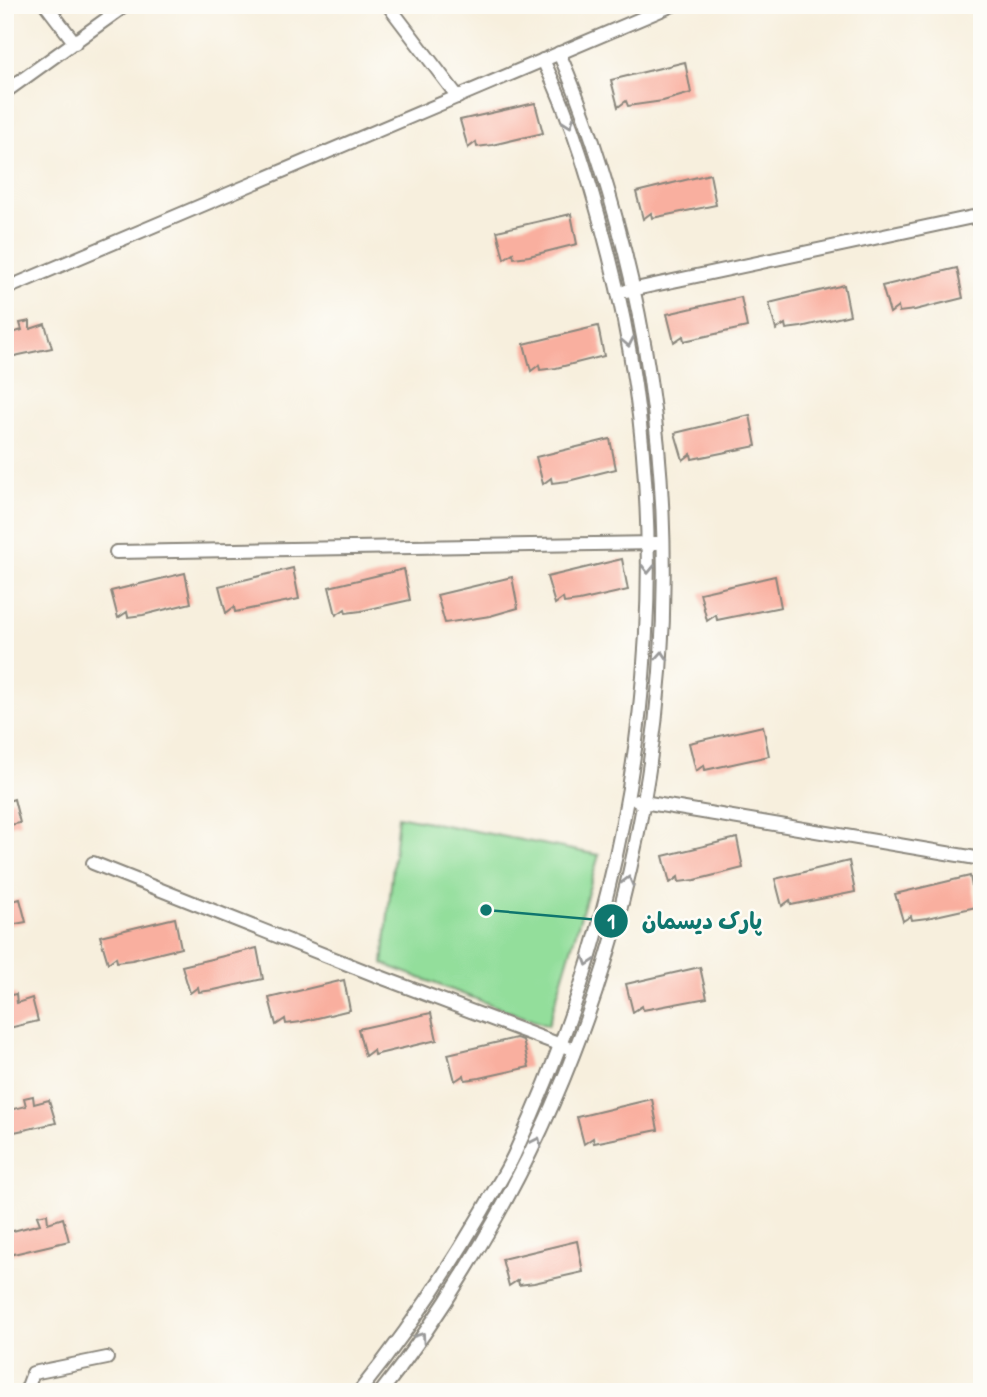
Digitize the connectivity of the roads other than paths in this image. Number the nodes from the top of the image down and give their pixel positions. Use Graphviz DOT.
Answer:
graph roads {
  1 [pos="46,5"];
  2 [pos="126,5"];
  3 [pos="388,5"];
  4 [pos="673,5"];
  5 [pos="75,43"];
  6 [pos="559,53"];
  7 [pos="543,60"];
  8 [pos="5,93"];
  9 [pos="457,97"];
  10 [pos="982,215"];
  11 [pos="5,289"];
  12 [pos="635,290"];
  13 [pos="618,293"];
  14 [pos="664,542"];
  15 [pos="649,543"];
  16 [pos="116,552"];
  17 [pos="627,799"];
  18 [pos="645,802"];
  19 [pos="982,859"];
  20 [pos="93,863"];
  21 [pos="561,1044"];
  22 [pos="575,1052"];
  23 [pos="107,1358"];
  24 [pos="26,1392"];
  25 [pos="359,1392"];
  26 [pos="380,1392"];
  1 -- 5 [label="street"];
  2 -- 5 [label="street"];
  3 -- 9 [label="street"];
  4 -- 6 [label="street"];
  5 -- 8 [label="street"];
  6 -- 7 [label="street"];
  6 -- 12 [label="street"];
  7 -- 9 [label="street"];
  7 -- 13 [label="street, one-way"];
  9 -- 11 [label="street"];
  10 -- 12 [label="street"];
  12 -- 13 [label="street"];
  12 -- 14 [label="street"];
  13 -- 15 [label="street, one-way"];
  14 -- 15 [label="street"];
  18 -- 14 [label="street, one-way"];
  15 -- 16 [label="street"];
  15 -- 17 [label="street, one-way"];
  17 -- 18 [label="street"];
  17 -- 21 [label="street, one-way"];
  18 -- 19 [label="street"];
  22 -- 18 [label="street, one-way"];
  20 -- 21 [label="street"];
  21 -- 22 [label="street"];
  21 -- 25 [label="street"];
  26 -- 22 [label="street, one-way"];
  23 -- 24 [label="street"];
}
